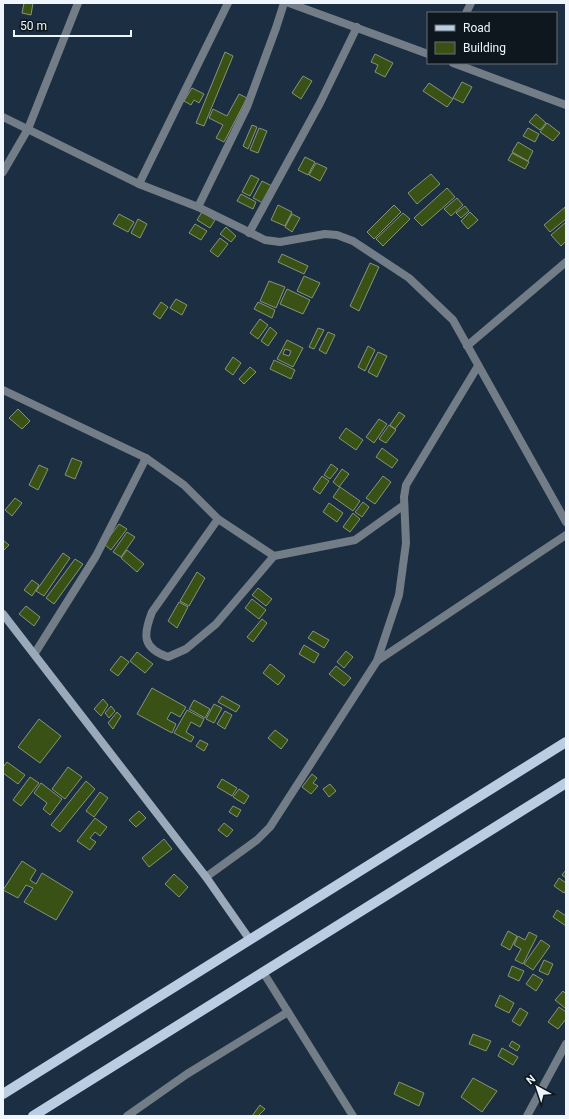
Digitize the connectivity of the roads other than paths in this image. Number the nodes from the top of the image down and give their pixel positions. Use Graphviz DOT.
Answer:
graph roads {
  1 [pos="78,3"];
  2 [pos="228,3"];
  3 [pos="284,3"];
  4 [pos="289,3"];
  5 [pos="471,3"];
  6 [pos="466,12"];
  7 [pos="357,27"];
  8 [pos="427,54"];
  9 [pos="457,64"];
  10 [pos="566,105"];
  11 [pos="3,117"];
  12 [pos="28,128"];
  13 [pos="3,172"];
  14 [pos="139,184"];
  15 [pos="198,206"];
  16 [pos="249,233"];
  17 [pos="565,264"];
  18 [pos="467,346"];
  19 [pos="478,366"];
  20 [pos="3,390"];
  21 [pos="146,458"];
  22 [pos="404,505"];
  23 [pos="218,519"];
  24 [pos="566,522"];
  25 [pos="566,535"];
  26 [pos="274,556"];
  27 [pos="3,614"];
  28 [pos="35,653"];
  29 [pos="377,661"];
  30 [pos="566,742"];
  31 [pos="566,783"];
  32 [pos="206,877"];
  33 [pos="250,940"];
  34 [pos="263,972"];
  35 [pos="288,1012"];
  36 [pos="566,1044"];
  37 [pos="563,1057"];
  38 [pos="3,1094"];
  39 [pos="33,1116"];
  40 [pos="127,1116"];
  41 [pos="353,1116"];
  42 [pos="527,1116"];
  1 -- 12 [label="street"];
  2 -- 14 [label="street"];
  3 -- 15 [label="street"];
  4 -- 7 [label="street"];
  5 -- 6 [label="street"];
  7 -- 8 [label="street"];
  7 -- 16 [label="street"];
  9 -- 10 [label="street"];
  11 -- 12 [label="street"];
  12 -- 13 [label="street"];
  12 -- 14 [label="street"];
  14 -- 15 [label="street"];
  15 -- 16 [label="street"];
  16 -- 18 [label="street"];
  17 -- 18 [label="street"];
  18 -- 19 [label="street"];
  19 -- 22 [label="street"];
  19 -- 24 [label="street"];
  20 -- 21 [label="street"];
  21 -- 23 [label="street"];
  21 -- 28 [label="street"];
  22 -- 26 [label="street"];
  22 -- 29 [label="street"];
  23 -- 26 [label="street"];
  23 -- 26 [label="street"];
  25 -- 29 [label="street"];
  27 -- 28 [label="street"];
  28 -- 32 [label="street"];
  29 -- 32 [label="street"];
  30 -- 33 [label="main road"];
  31 -- 34 [label="main road"];
  32 -- 33 [label="street"];
  33 -- 38 [label="main road"];
  34 -- 35 [label="street"];
  34 -- 39 [label="main road"];
  35 -- 40 [label="street"];
  35 -- 41 [label="street"];
  36 -- 37 [label="street"];
  37 -- 42 [label="street"];
}
